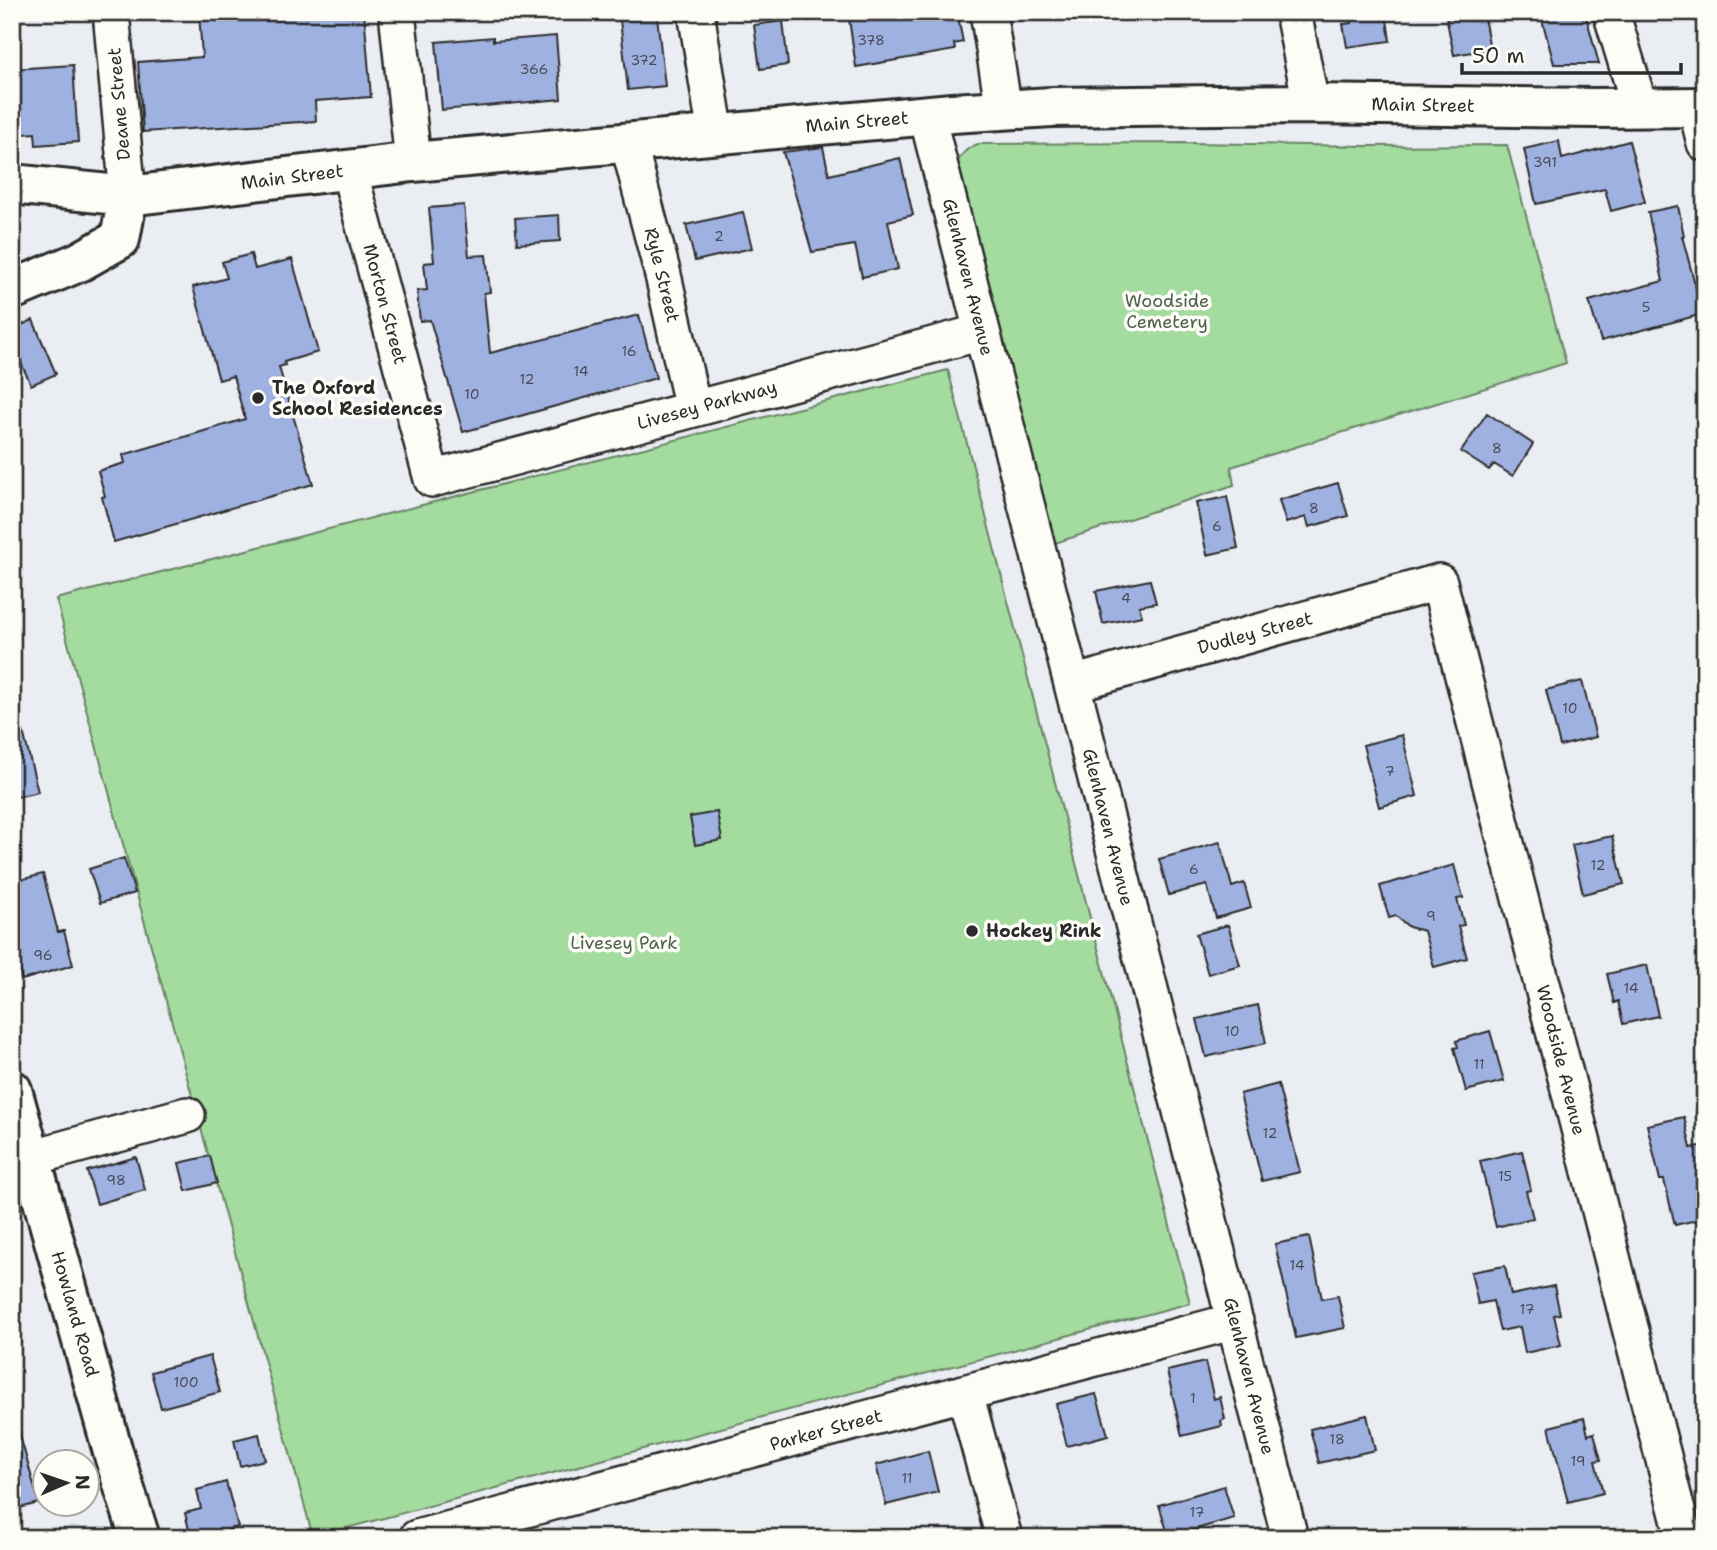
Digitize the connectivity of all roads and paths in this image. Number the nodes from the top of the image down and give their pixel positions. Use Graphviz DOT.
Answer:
graph roads {
  1 [pos="111,12"];
  2 [pos="397,12"];
  3 [pos="696,12"];
  4 [pos="988,12"];
  5 [pos="1293,12"];
  6 [pos="1611,12"];
  7 [pos="1311,104"];
  8 [pos="1640,108"];
  9 [pos="1003,110"];
  10 [pos="926,116"];
  11 [pos="1702,119"];
  12 [pos="716,135"];
  13 [pos="628,142"];
  14 [pos="414,162"];
  15 [pos="349,170"];
  16 [pos="12,184"];
  17 [pos="128,196"];
  18 [pos="12,290"];
  19 [pos="982,332"];
  20 [pos="692,409"];
  21 [pos="432,479"];
  22 [pos="1438,582"];
  23 [pos="1072,684"];
  24 [pos="12,1090"];
  25 [pos="187,1115"];
  26 [pos="22,1161"];
  27 [pos="1235,1321"];
  28 [pos="965,1393"];
  29 [pos="140,1538"];
  30 [pos="417,1538"];
  31 [pos="1004,1538"];
  32 [pos="1290,1538"];
  33 [pos="1684,1538"];
  1 -- 17 [label="street, Deane Street"];
  2 -- 14 [label="street"];
  3 -- 12 [label="street"];
  4 -- 9 [label="street"];
  5 -- 7 [label="street"];
  6 -- 8 [label="street"];
  7 -- 8 [label="main road, Main Street"];
  7 -- 9 [label="main road, Main Street"];
  8 -- 11 [label="main road, Main Street"];
  9 -- 10 [label="main road, Main Street"];
  10 -- 12 [label="main road, Main Street"];
  10 -- 19 [label="street, Glenhaven Avenue"];
  12 -- 13 [label="main road, Main Street"];
  13 -- 14 [label="main road, Main Street"];
  13 -- 20 [label="street, Ryle Street"];
  14 -- 15 [label="main road, Main Street"];
  15 -- 17 [label="main road, Main Street"];
  15 -- 21 [label="street, Morton Street"];
  16 -- 17 [label="main road, Main Street"];
  17 -- 18 [label="main road"];
  19 -- 20 [label="street, Livesey Parkway"];
  19 -- 23 [label="street, Glenhaven Avenue"];
  20 -- 21 [label="street, Livesey Parkway"];
  22 -- 23 [label="street, Dudley Street"];
  22 -- 33 [label="street, Woodside Avenue"];
  23 -- 27 [label="street, Glenhaven Avenue"];
  24 -- 26 [label="main road, Howland Road"];
  25 -- 26 [label="street"];
  26 -- 29 [label="main road, Howland Road"];
  27 -- 28 [label="street, Parker Street"];
  27 -- 32 [label="street, Glenhaven Avenue"];
  28 -- 30 [label="street, Parker Street"];
  28 -- 31 [label="street"];
}
